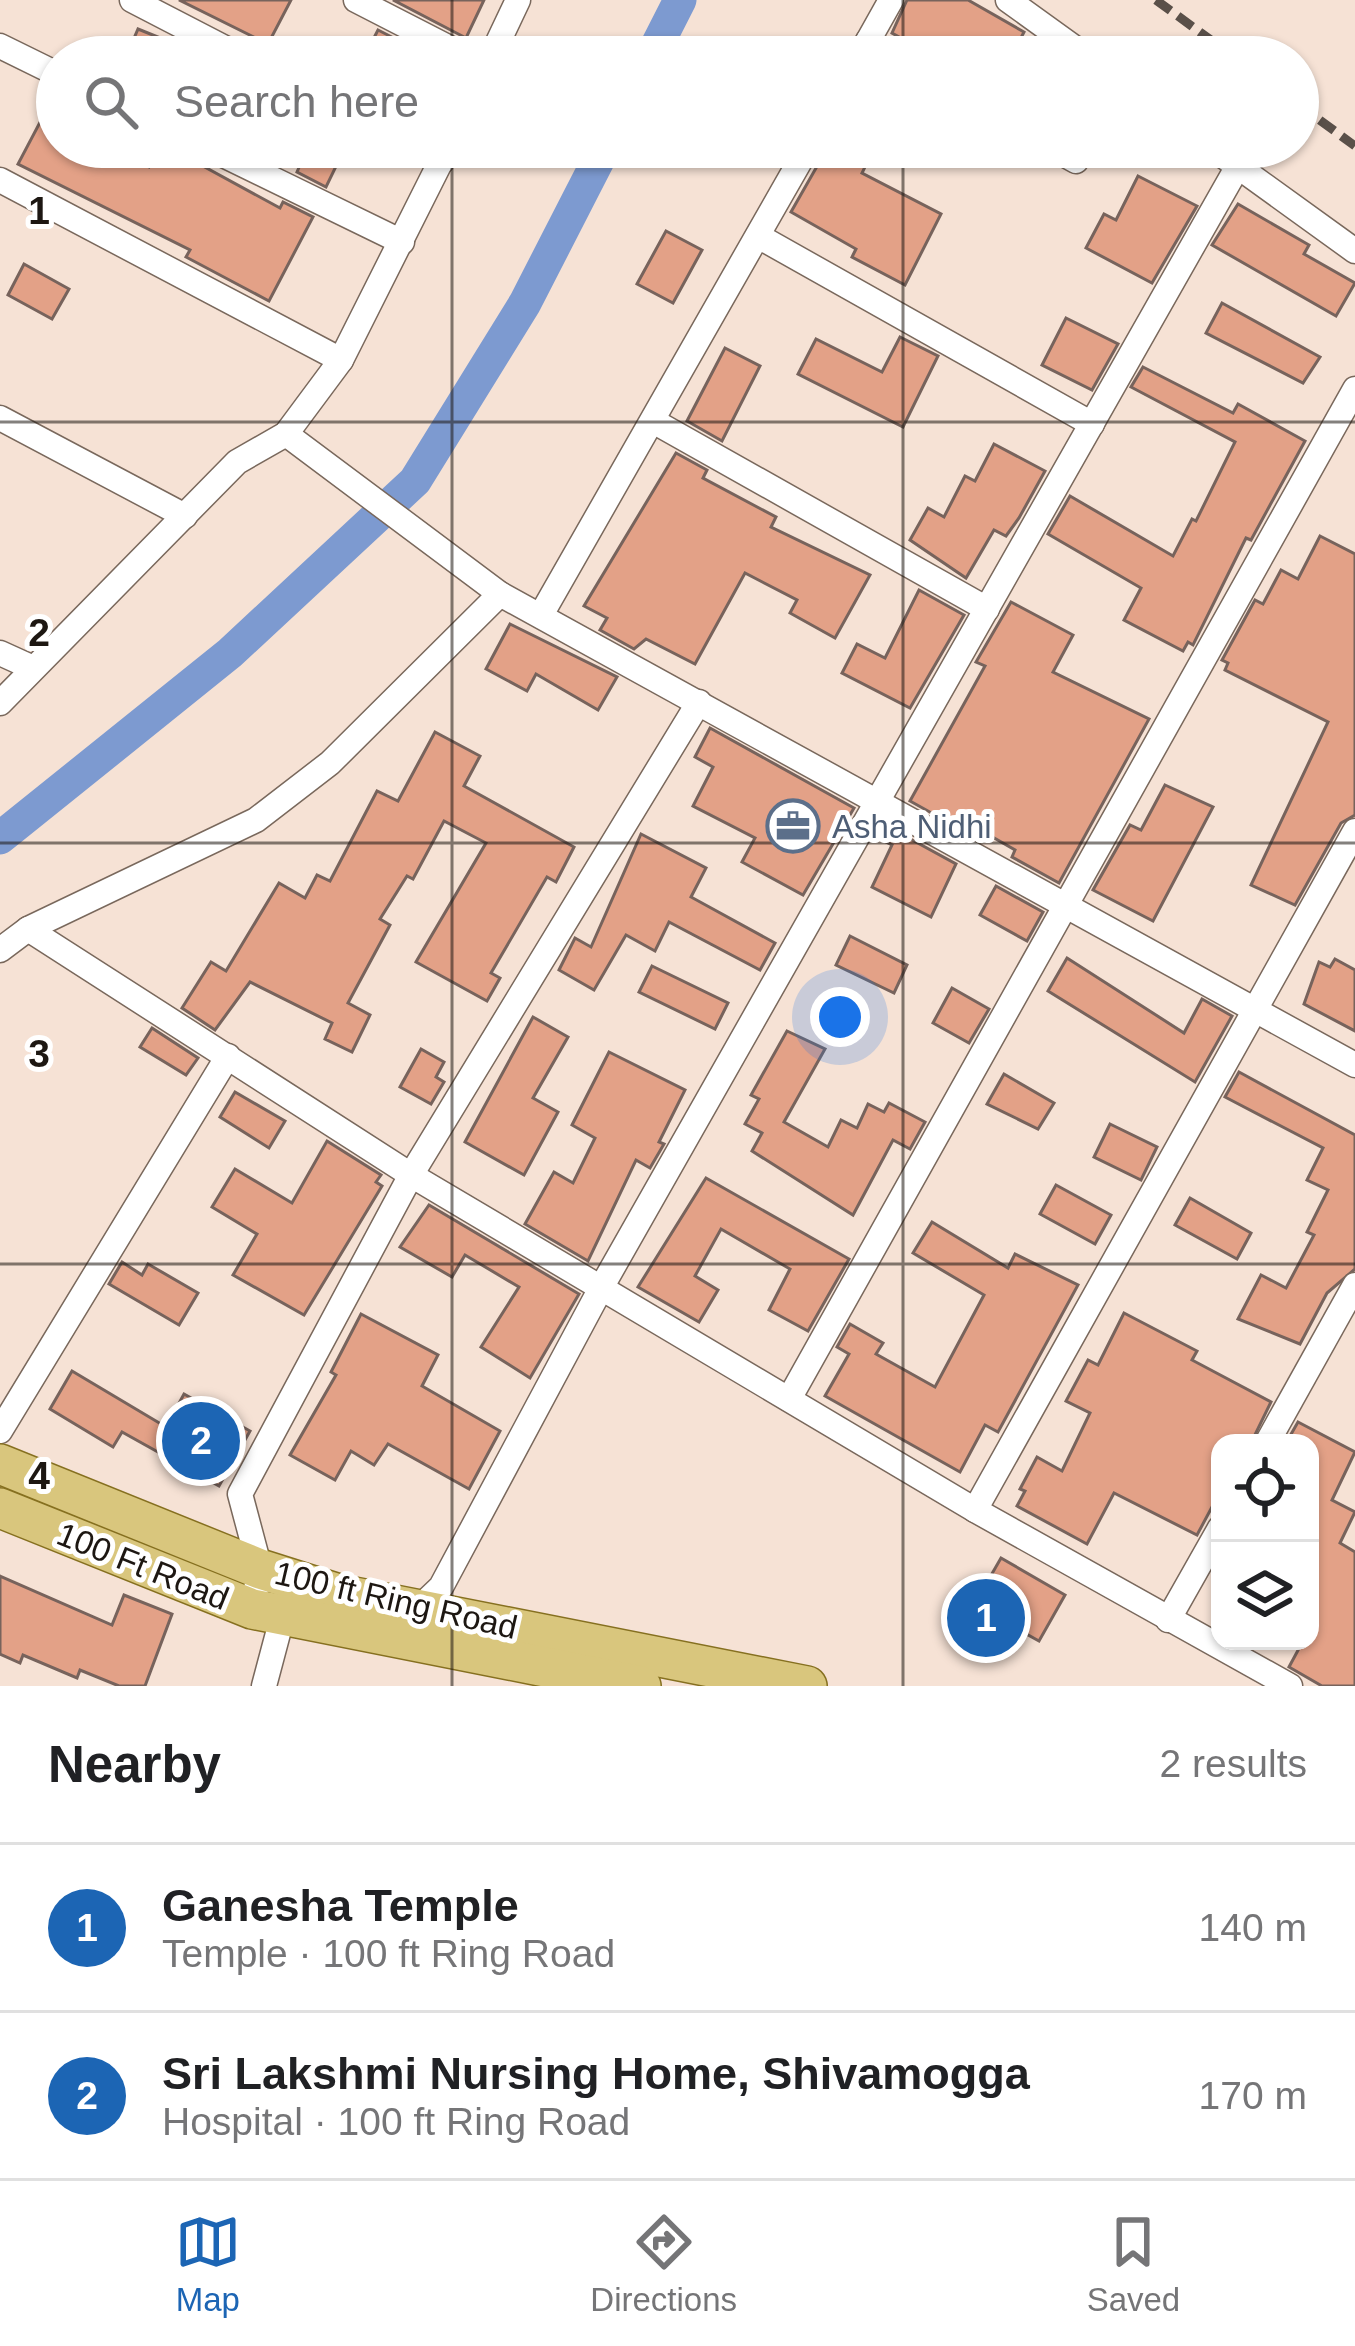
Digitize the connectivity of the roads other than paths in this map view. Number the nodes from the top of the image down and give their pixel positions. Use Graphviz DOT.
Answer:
graph roads {
  1 [pos="132,0"];
  2 [pos="356,0"];
  3 [pos="518,0"];
  4 [pos="891,0"];
  5 [pos="1008,0"];
  6 [pos="201,36"];
  7 [pos="426,36"];
  8 [pos="501,36"];
  9 [pos="870,36"];
  10 [pos="1058,36"];
  11 [pos="0,46"];
  12 [pos="36,64"];
  13 [pos="251,168"];
  14 [pos="438,168"];
  15 [pos="796,168"];
  16 [pos="1237,168"];
  17 [pos="1241,168"];
  18 [pos="0,180"];
  19 [pos="758,236"];
  20 [pos="402,242"];
  21 [pos="1355,251"];
  22 [pos="340,360"];
  23 [pos="1355,388"];
  24 [pos="0,418"];
  25 [pos="652,421"];
  26 [pos="1092,424"];
  27 [pos="286,434"];
  28 [pos="185,517"];
  29 [pos="500,594"];
  30 [pos="987,608"];
  31 [pos="541,615"];
  32 [pos="0,653"];
  33 [pos="33,668"];
  34 [pos="699,702"];
  35 [pos="0,703"];
  36 [pos="878,800"];
  37 [pos="1355,831"];
  38 [pos="1068,904"];
  39 [pos="28,929"];
  40 [pos="0,950"];
  41 [pos="1256,1009"];
  42 [pos="228,1056"];
  43 [pos="1355,1065"];
  44 [pos="411,1175"];
  45 [pos="1355,1285"];
  46 [pos="601,1288"];
  47 [pos="789,1400"];
  48 [pos="0,1431"];
  49 [pos="1272,1434"];
  50 [pos="0,1464"];
  51 [pos="0,1508"];
  52 [pos="975,1510"];
  53 [pos="1212,1542"];
  54 [pos="272,1594"];
  55 [pos="418,1609"];
  56 [pos="1168,1620"];
  57 [pos="264,1686"];
  58 [pos="641,1686"];
  59 [pos="807,1686"];
  60 [pos="1290,1686"];
  1 -- 6 [label="street"];
  2 -- 7 [label="street"];
  3 -- 8 [label="street"];
  4 -- 9 [label="street"];
  5 -- 10 [label="street"];
  11 -- 12 [label="street"];
  13 -- 20 [label="street"];
  14 -- 20 [label="street"];
  15 -- 19 [label="street"];
  16 -- 26 [label="street"];
  17 -- 21 [label="street"];
  18 -- 22 [label="street"];
  19 -- 25 [label="street"];
  19 -- 26 [label="street"];
  20 -- 22 [label="street"];
  22 -- 27 [label="street"];
  23 -- 38 [label="street"];
  24 -- 28 [label="street"];
  25 -- 30 [label="street"];
  25 -- 31 [label="street"];
  26 -- 30 [label="street"];
  27 -- 28 [label="street"];
  27 -- 29 [label="street"];
  28 -- 33 [label="street"];
  29 -- 31 [label="street"];
  29 -- 39 [label="street"];
  30 -- 36 [label="street"];
  31 -- 34 [label="street"];
  32 -- 33 [label="street"];
  33 -- 35 [label="street"];
  34 -- 36 [label="street"];
  34 -- 44 [label="street"];
  36 -- 38 [label="street"];
  36 -- 46 [label="street"];
  37 -- 41 [label="street"];
  38 -- 41 [label="street"];
  38 -- 47 [label="street"];
  39 -- 40 [label="street"];
  39 -- 42 [label="street"];
  41 -- 43 [label="street"];
  41 -- 52 [label="street"];
  42 -- 44 [label="street"];
  42 -- 48 [label="street"];
  44 -- 46 [label="street"];
  44 -- 54 [label="street"];
  45 -- 49 [label="street"];
  46 -- 47 [label="street"];
  46 -- 55 [label="street"];
  47 -- 52 [label="street"];
  50 -- 54 [label="main road, 100 ft Ring Road"];
  51 -- 54 [label="main road, 100 Ft Road"];
  52 -- 56 [label="street"];
  53 -- 56 [label="street"];
  54 -- 55 [label="main road, 100 ft Ring Road"];
  54 -- 57 [label="street"];
  54 -- 58 [label="main road, 100 Ft Road"];
  55 -- 59 [label="main road, 100 ft Ring Road"];
  56 -- 60 [label="street"];
}
